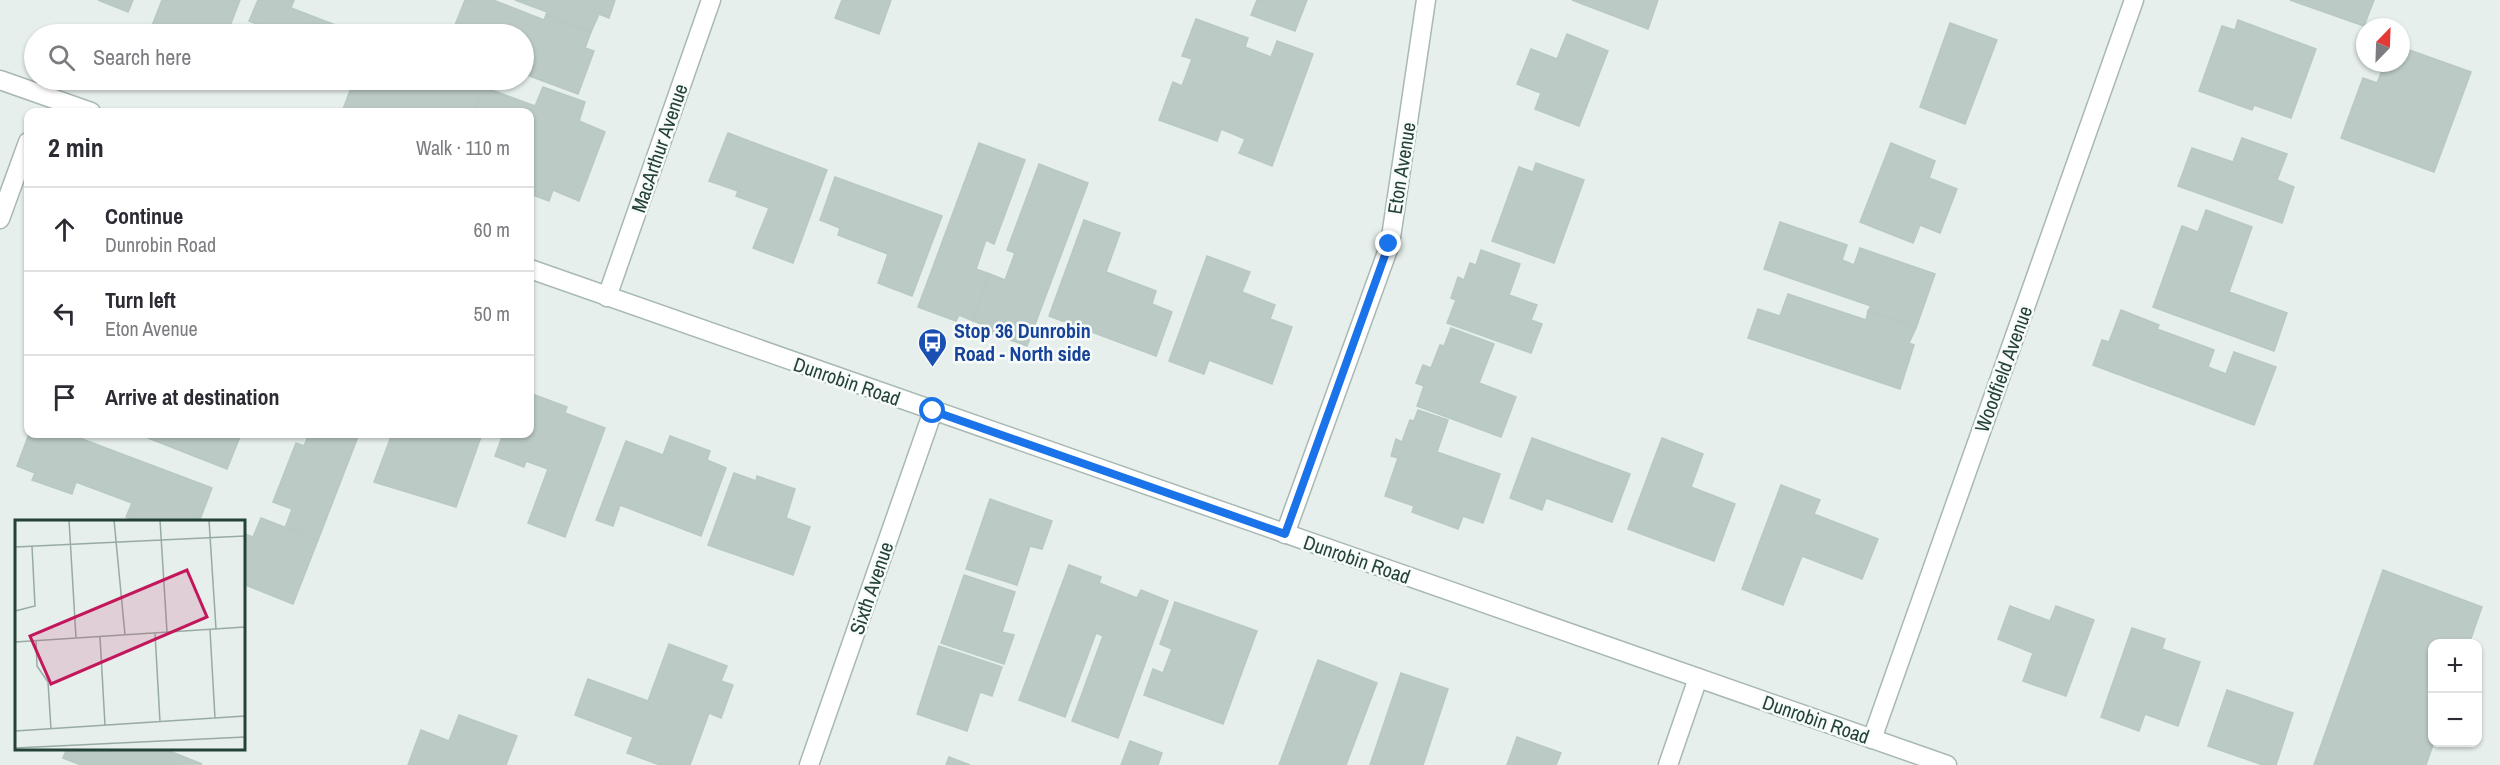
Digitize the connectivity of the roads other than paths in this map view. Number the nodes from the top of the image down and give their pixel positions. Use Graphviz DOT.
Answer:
graph roads {
  1 [pos="711,0"];
  2 [pos="1426,0"];
  3 [pos="2134,0"];
  4 [pos="0,80"];
  5 [pos="42,104"];
  6 [pos="66,108"];
  7 [pos="24,153"];
  8 [pos="0,219"];
  9 [pos="534,270"];
  10 [pos="607,297"];
  11 [pos="933,411"];
  12 [pos="1285,534"];
  13 [pos="1698,678"];
  14 [pos="1872,739"];
  15 [pos="809,765"];
  16 [pos="1668,765"];
  17 [pos="1947,765"];
  1 -- 10 [label="street, MacArthur Avenue"];
  2 -- 12 [label="street, Eton Avenue"];
  3 -- 14 [label="street, Woodfield Avenue"];
  4 -- 5 [label="street"];
  5 -- 6 [label="street"];
  7 -- 8 [label="street"];
  9 -- 10 [label="street, Dunrobin Road"];
  10 -- 11 [label="street, Dunrobin Road"];
  11 -- 12 [label="street, Dunrobin Road"];
  11 -- 15 [label="street, Sixth Avenue"];
  12 -- 13 [label="street, Dunrobin Road"];
  13 -- 14 [label="street, Dunrobin Road"];
  13 -- 16 [label="street"];
  14 -- 17 [label="street, Dunrobin Road"];
}
